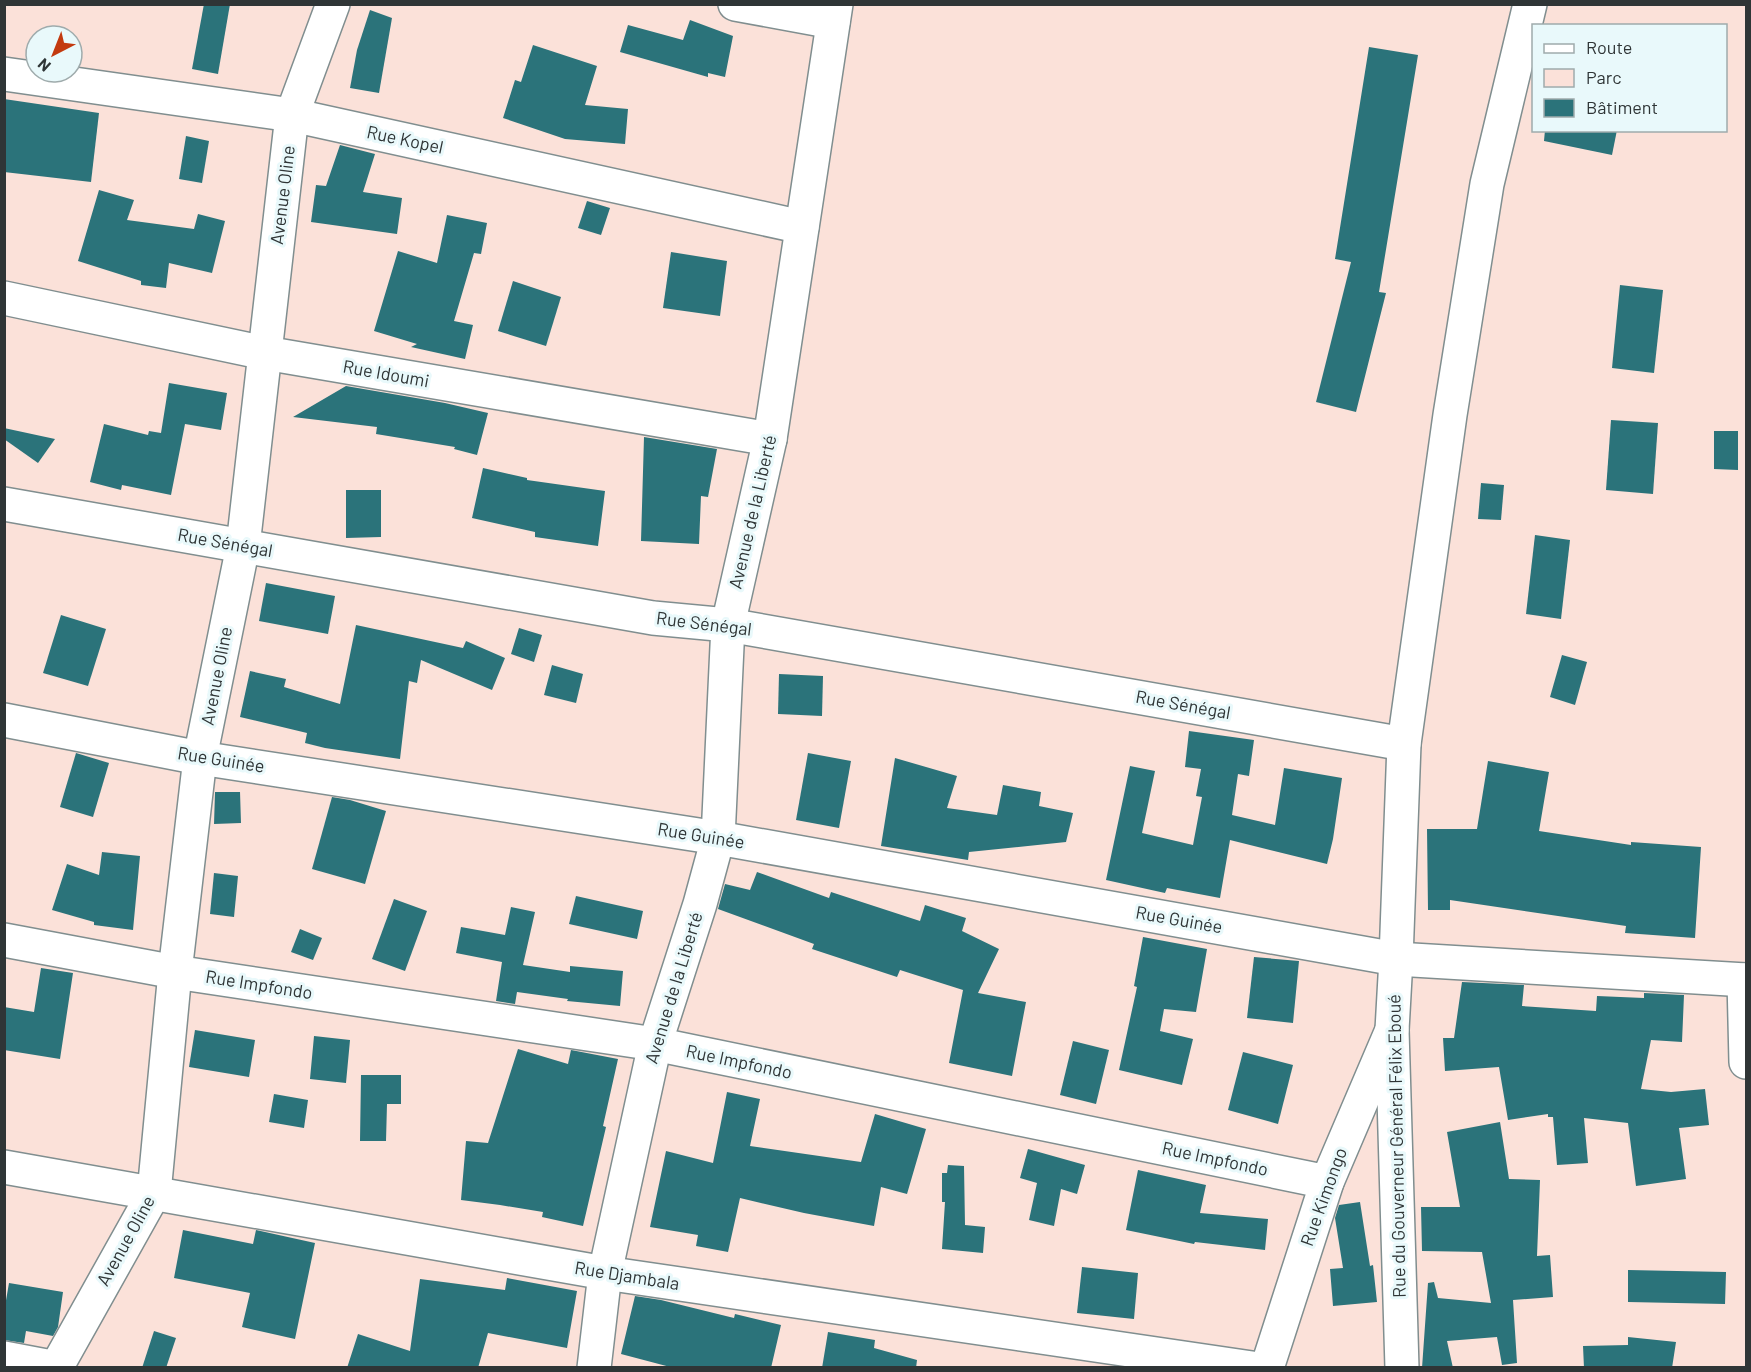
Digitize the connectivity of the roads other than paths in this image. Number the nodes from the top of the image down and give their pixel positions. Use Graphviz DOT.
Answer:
graph roads {
  1 [pos="333,4"];
  2 [pos="735,4"];
  3 [pos="1530,4"];
  4 [pos="835,13"];
  5 [pos="4,74"];
  6 [pos="292,115"];
  7 [pos="802,228"];
  8 [pos="4,298"];
  9 [pos="265,353"];
  10 [pos="770,439"];
  11 [pos="4,504"];
  12 [pos="243,546"];
  13 [pos="728,625"];
  14 [pos="4,720"];
  15 [pos="1404,744"];
  16 [pos="200,758"];
  17 [pos="718,838"];
  18 [pos="4,940"];
  19 [pos="1396,958"];
  20 [pos="175,972"];
  21 [pos="1745,980"];
  22 [pos="1392,1030"];
  23 [pos="655,1044"];
  24 [pos="1746,1062"];
  25 [pos="4,1167"];
  26 [pos="1327,1182"];
  27 [pos="154,1193"];
  28 [pos="605,1274"];
  29 [pos="4,1358"];
  30 [pos="56,1367"];
  31 [pos="594,1368"];
  32 [pos="1252,1368"];
  33 [pos="1267,1368"];
  34 [pos="1402,1368"];
  1 -- 6 [label="street, Avenue Oline"];
  2 -- 4 [label="street"];
  3 -- 15 [label="street, Rue du Gouverneur Général Félix Eboué"];
  4 -- 7 [label="street, Avenue de la Liberté"];
  5 -- 6 [label="street, Rue Kopel"];
  6 -- 7 [label="street, Rue Kopel"];
  6 -- 9 [label="street, Avenue Oline"];
  7 -- 10 [label="street, Avenue de la Liberté"];
  8 -- 9 [label="street, Rue Idoumi"];
  9 -- 10 [label="street, Rue Idoumi"];
  9 -- 12 [label="street, Avenue Oline"];
  10 -- 13 [label="street, Avenue de la Liberté"];
  11 -- 12 [label="street, Rue Sénégal"];
  12 -- 13 [label="street, Rue Sénégal"];
  12 -- 16 [label="street, Avenue Oline"];
  13 -- 15 [label="street, Rue Sénégal"];
  13 -- 17 [label="street, Avenue de la Liberté"];
  14 -- 16 [label="street, Rue Guinée"];
  15 -- 19 [label="street, Rue du Gouverneur Général Félix Eboué"];
  16 -- 17 [label="street, Rue Guinée"];
  16 -- 20 [label="street, Avenue Oline"];
  17 -- 19 [label="street, Rue Guinée"];
  17 -- 23 [label="street, Avenue de la Liberté"];
  18 -- 20 [label="street, Rue Impfondo"];
  19 -- 21 [label="street, Rue Guinée"];
  19 -- 22 [label="street, Rue du Gouverneur Général Félix Eboué"];
  20 -- 23 [label="street, Rue Impfondo"];
  20 -- 27 [label="street, Avenue Oline"];
  21 -- 24 [label="street"];
  22 -- 26 [label="street, Rue Kimongo"];
  22 -- 34 [label="street, Rue du Gouverneur Général Félix Eboué"];
  23 -- 26 [label="street, Rue Impfondo"];
  23 -- 28 [label="street, Avenue de la Liberté"];
  25 -- 27 [label="street, Rue Djambala"];
  26 -- 33 [label="street, Rue Kimongo"];
  27 -- 28 [label="street, Rue Djambala"];
  27 -- 30 [label="street, Avenue Oline"];
  28 -- 31 [label="street, Avenue de la Liberté"];
  28 -- 32 [label="street, Rue Djambala"];
  29 -- 30 [label="street"];
}
